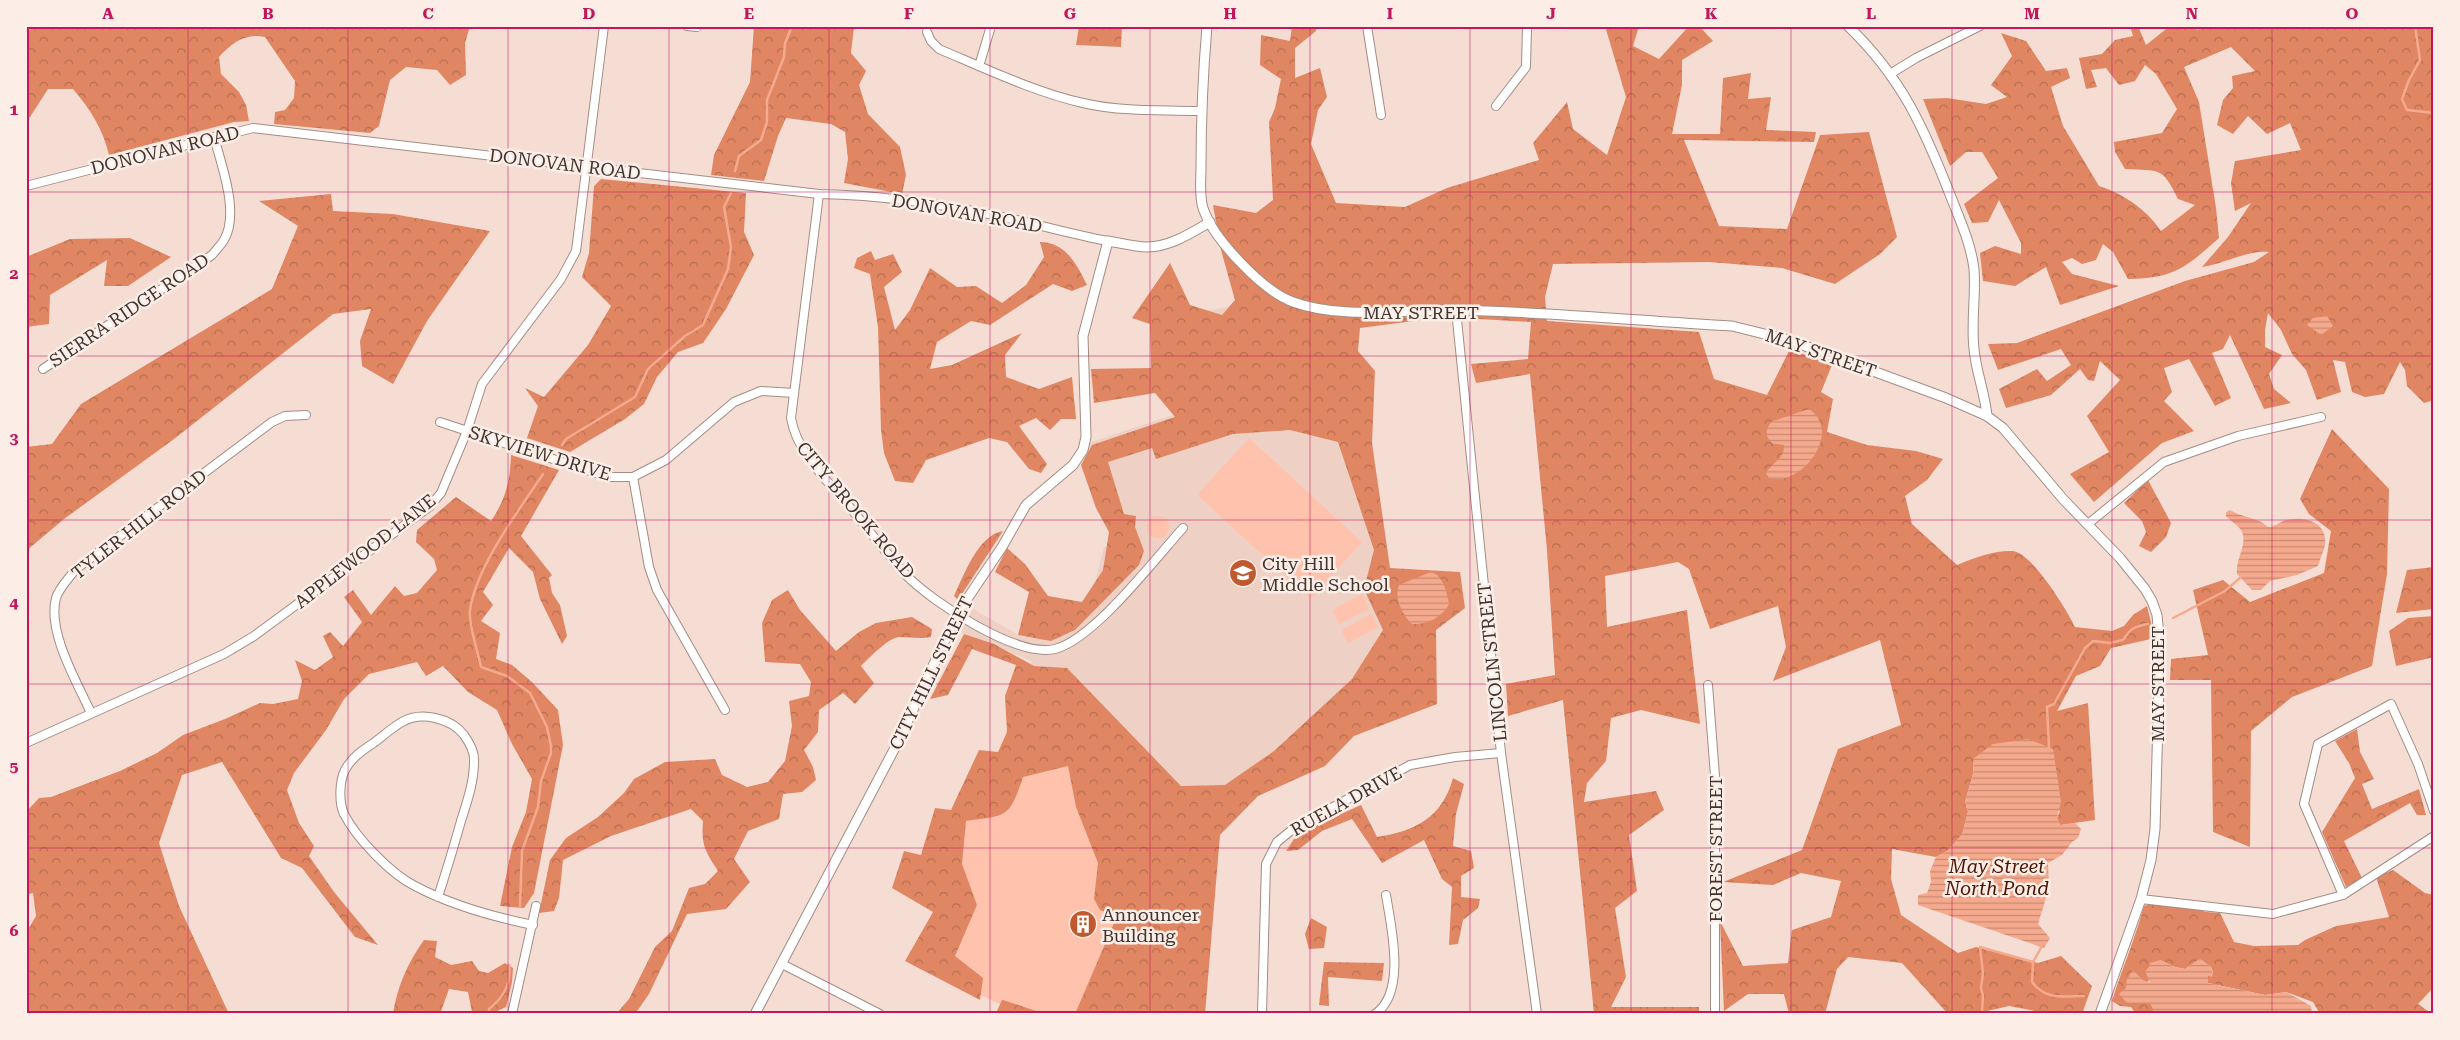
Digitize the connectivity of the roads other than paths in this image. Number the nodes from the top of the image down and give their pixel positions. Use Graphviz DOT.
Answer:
graph roads {
  1 [pos="604,26"];
  2 [pos="687,26"];
  3 [pos="991,26"];
  4 [pos="1207,26"];
  5 [pos="1367,26"];
  6 [pos="1527,26"];
  7 [pos="1848,26"];
  8 [pos="1980,26"];
  9 [pos="696,27"];
  10 [pos="926,32"];
  11 [pos="979,66"];
  12 [pos="1890,74"];
  13 [pos="1496,106"];
  14 [pos="1202,111"];
  15 [pos="1381,115"];
  16 [pos="214,137"];
  17 [pos="586,166"];
  18 [pos="26,186"];
  19 [pos="819,194"];
  20 [pos="1210,222"];
  21 [pos="1108,241"];
  22 [pos="1456,310"];
  23 [pos="43,369"];
  24 [pos="794,393"];
  25 [pos="306,415"];
  26 [pos="1987,416"];
  27 [pos="2321,417"];
  28 [pos="440,422"];
  29 [pos="466,431"];
  30 [pos="633,477"];
  31 [pos="2088,524"];
  32 [pos="1183,528"];
  33 [pos="957,614"];
  34 [pos="1708,685"];
  35 [pos="725,710"];
  36 [pos="91,713"];
  37 [pos="26,743"];
  38 [pos="1501,753"];
  39 [pos="2434,811"];
  40 [pos="2434,836"];
  41 [pos="1386,895"];
  42 [pos="2343,895"];
  43 [pos="438,897"];
  44 [pos="2141,899"];
  45 [pos="536,906"];
  46 [pos="533,925"];
  47 [pos="782,964"];
  48 [pos="512,1014"];
  49 [pos="754,1014"];
  50 [pos="880,1014"];
  51 [pos="1262,1014"];
  52 [pos="1375,1014"];
  53 [pos="1537,1014"];
  54 [pos="1714,1014"];
  55 [pos="2100,1014"];
  1 -- 17 [label="street, APPLEWOOD LANE"];
  2 -- 9 [label="street"];
  3 -- 11 [label="street"];
  4 -- 14 [label="street, MAY STREET"];
  5 -- 15 [label="street"];
  6 -- 13 [label="street"];
  7 -- 12 [label="street"];
  8 -- 12 [label="street"];
  10 -- 11 [label="street"];
  11 -- 14 [label="street"];
  12 -- 26 [label="street"];
  14 -- 20 [label="street, MAY STREET"];
  16 -- 17 [label="street, DONOVAN ROAD"];
  16 -- 18 [label="street, DONOVAN ROAD"];
  16 -- 23 [label="street, SIERRA RIDGE ROAD"];
  17 -- 19 [label="street, DONOVAN ROAD"];
  17 -- 29 [label="street, APPLEWOOD LANE"];
  19 -- 21 [label="street, DONOVAN ROAD"];
  19 -- 24 [label="street, CITY BROOK ROAD"];
  20 -- 21 [label="street"];
  20 -- 22 [label="street, MAY STREET"];
  21 -- 33 [label="street, CITY HILL STREET"];
  22 -- 26 [label="street, MAY STREET"];
  22 -- 38 [label="street, LINCOLN STREET"];
  24 -- 30 [label="street, SKYVIEW DRIVE"];
  24 -- 33 [label="street, CITY BROOK ROAD"];
  25 -- 36 [label="street, TYLER HILL ROAD"];
  26 -- 31 [label="street, MAY STREET"];
  27 -- 31 [label="street"];
  28 -- 29 [label="street, SKYVIEW DRIVE"];
  29 -- 30 [label="street, SKYVIEW DRIVE"];
  29 -- 36 [label="street, APPLEWOOD LANE"];
  30 -- 35 [label="street"];
  31 -- 44 [label="street, MAY STREET"];
  32 -- 33 [label="street, CITY BROOK ROAD"];
  33 -- 47 [label="street, CITY HILL STREET"];
  34 -- 54 [label="street, FOREST STREET"];
  36 -- 37 [label="street, APPLEWOOD LANE"];
  38 -- 51 [label="street, RUELA DRIVE"];
  38 -- 53 [label="street, LINCOLN STREET"];
  39 -- 42 [label="street"];
  40 -- 42 [label="street"];
  41 -- 52 [label="street"];
  42 -- 44 [label="street"];
  43 -- 43 [label="street"];
  43 -- 46 [label="street"];
  44 -- 55 [label="street, MAY STREET"];
  45 -- 46 [label="street"];
  46 -- 48 [label="street"];
  47 -- 49 [label="street, CITY HILL STREET"];
  47 -- 50 [label="street"];
}
